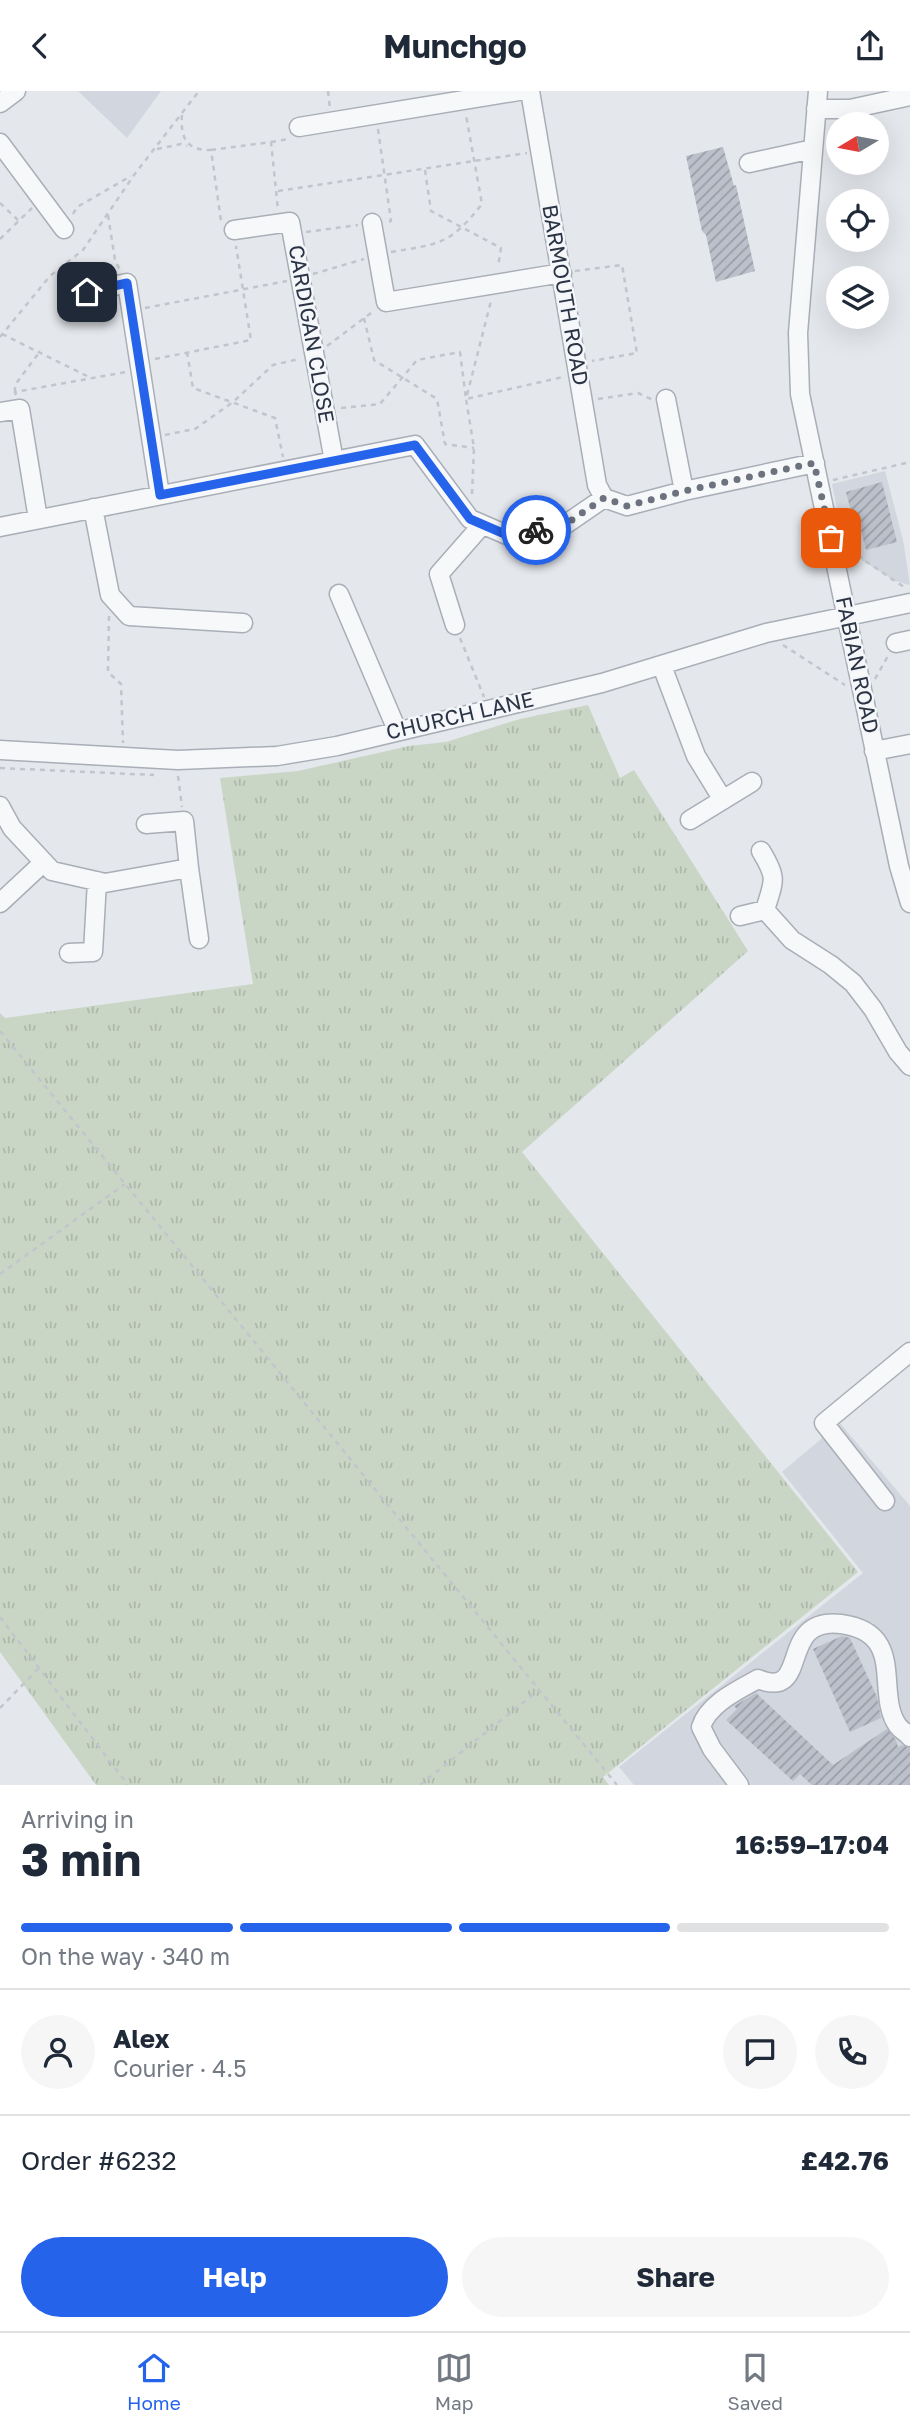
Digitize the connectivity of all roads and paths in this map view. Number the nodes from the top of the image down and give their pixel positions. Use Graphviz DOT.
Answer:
graph roads {
  1 [pos="16,91"];
  2 [pos="199,91"];
  3 [pos="519,91"];
  4 [pos="530,91"];
  5 [pos="910,96"];
  6 [pos="455,97"];
  7 [pos="817,100"];
  8 [pos="0,103"];
  9 [pos="376,114"];
  10 [pos="182,115"];
  11 [pos="299,127"];
  12 [pos="0,143"];
  13 [pos="191,147"];
  14 [pos="813,149"];
  15 [pos="154,150"];
  16 [pos="211,150"];
  17 [pos="541,151"];
  18 [pos="475,162"];
  19 [pos="749,163"];
  20 [pos="425,170"];
  21 [pos="134,175"];
  22 [pos="386,177"];
  23 [pos="278,191"];
  24 [pos="42,198"];
  25 [pos="0,204"];
  26 [pos="108,215"];
  27 [pos="19,221"];
  28 [pos="372,223"];
  29 [pos="64,229"];
  30 [pos="286,229"];
  31 [pos="234,230"];
  32 [pos="463,230"];
  33 [pos="0,239"];
  34 [pos="378,254"];
  35 [pos="562,273"];
  36 [pos="300,278"];
  37 [pos="127,283"];
  38 [pos="496,284"];
  39 [pos="243,290"];
  40 [pos="87,292"];
  41 [pos="386,302"];
  42 [pos="132,310"];
  43 [pos="364,318"];
  44 [pos="1,335"];
  45 [pos="187,352"];
  46 [pos="38,354"];
  47 [pos="314,355"];
  48 [pos="578,364"];
  49 [pos="139,366"];
  50 [pos="89,377"];
  51 [pos="401,377"];
  52 [pos="466,399"];
  53 [pos="666,399"];
  54 [pos="18,400"];
  55 [pos="583,401"];
  56 [pos="233,402"];
  57 [pos="324,410"];
  58 [pos="0,412"];
  59 [pos="152,438"];
  60 [pos="474,448"];
  61 [pos="334,461"];
  62 [pos="910,462"];
  63 [pos="814,463"];
  64 [pos="286,471"];
  65 [pos="819,483"];
  66 [pos="684,491"];
  67 [pos="160,495"];
  68 [pos="604,498"];
  69 [pos="93,508"];
  70 [pos="38,519"];
  71 [pos="476,522"];
  72 [pos="0,527"];
  73 [pos="831,538"];
  74 [pos="910,591"];
  75 [pos="339,594"];
  76 [pos="110,595"];
  77 [pos="910,603"];
  78 [pos="847,616"];
  79 [pos="243,623"];
  80 [pos="455,625"];
  81 [pos="663,666"];
  82 [pos="489,709"];
  83 [pos="397,730"];
  84 [pos="910,744"];
  85 [pos="874,751"];
  86 [pos="0,759"];
  87 [pos="123,766"];
  88 [pos="157,776"];
  89 [pos="168,776"];
  90 [pos="752,782"];
  91 [pos="723,800"];
  92 [pos="0,807"];
  93 [pos="690,820"];
  94 [pos="184,821"];
  95 [pos="146,824"];
  96 [pos="761,851"];
  97 [pos="44,862"];
  98 [pos="189,868"];
  99 [pos="97,881"];
  100 [pos="0,903"];
  101 [pos="910,903"];
  102 [pos="765,910"];
  103 [pos="740,916"];
  104 [pos="199,939"];
  105 [pos="69,953"];
  106 [pos="0,1031"];
  107 [pos="910,1066"];
  108 [pos="125,1184"];
  109 [pos="0,1274"];
  110 [pos="910,1352"];
  111 [pos="885,1501"];
  112 [pos="0,1618"];
  113 [pos="40,1668"];
  114 [pos="539,1690"];
  115 [pos="0,1708"];
  116 [pos="910,1737"];
  117 [pos="128,1785"];
  118 [pos="420,1785"];
  119 [pos="617,1785"];
  120 [pos="739,1785"];
  1 -- 8 [label="street"];
  2 -- 10 [label="path"];
  3 -- 6 [label="street"];
  4 -- 17 [label="street, BARMOUTH ROAD"];
  5 -- 7 [label="street"];
  6 -- 9 [label="street"];
  6 -- 18 [label="path"];
  7 -- 14 [label="street, FABIAN ROAD"];
  9 -- 11 [label="street"];
  9 -- 22 [label="path"];
  10 -- 13 [label="path"];
  10 -- 15 [label="path"];
  12 -- 24 [label="street"];
  13 -- 15 [label="path"];
  13 -- 16 [label="path"];
  14 -- 19 [label="street"];
  14 -- 63 [label="street, FABIAN ROAD"];
  15 -- 21 [label="path"];
  16 -- 23 [label="path"];
  16 -- 31 [label="path"];
  17 -- 18 [label="path"];
  17 -- 35 [label="street, BARMOUTH ROAD"];
  18 -- 20 [label="path"];
  18 -- 32 [label="path"];
  20 -- 22 [label="path"];
  20 -- 32 [label="path"];
  21 -- 26 [label="path"];
  21 -- 29 [label="path"];
  22 -- 23 [label="path"];
  22 -- 28 [label="path"];
  23 -- 30 [label="path"];
  24 -- 27 [label="path"];
  24 -- 29 [label="street"];
  25 -- 27 [label="path"];
  26 -- 37 [label="path"];
  26 -- 44 [label="path"];
  27 -- 33 [label="path"];
  28 -- 30 [label="path"];
  28 -- 34 [label="street"];
  30 -- 31 [label="street, CARDIGAN CLOSE"];
  30 -- 36 [label="street, CARDIGAN CLOSE"];
  31 -- 39 [label="path"];
  32 -- 34 [label="path"];
  32 -- 38 [label="path"];
  34 -- 36 [label="path"];
  34 -- 41 [label="street"];
  35 -- 38 [label="street"];
  35 -- 48 [label="street, BARMOUTH ROAD"];
  35 -- 48 [label="path"];
  36 -- 39 [label="path"];
  36 -- 47 [label="street, CARDIGAN CLOSE"];
  37 -- 40 [label="street"];
  37 -- 42 [label="street"];
  38 -- 41 [label="street"];
  38 -- 52 [label="path"];
  39 -- 42 [label="path"];
  39 -- 45 [label="path"];
  41 -- 43 [label="path"];
  42 -- 49 [label="street"];
  43 -- 47 [label="path"];
  43 -- 51 [label="path"];
  44 -- 46 [label="path"];
  45 -- 49 [label="path"];
  45 -- 56 [label="path"];
  46 -- 50 [label="path"];
  46 -- 54 [label="path"];
  47 -- 56 [label="path"];
  47 -- 57 [label="street, CARDIGAN CLOSE"];
  48 -- 52 [label="path"];
  48 -- 55 [label="street, BARMOUTH ROAD"];
  49 -- 50 [label="path"];
  49 -- 59 [label="street"];
  50 -- 54 [label="path"];
  51 -- 52 [label="path"];
  51 -- 57 [label="path"];
  51 -- 60 [label="path"];
  52 -- 60 [label="path"];
  53 -- 55 [label="path"];
  53 -- 66 [label="street"];
  54 -- 58 [label="street"];
  54 -- 70 [label="street"];
  55 -- 68 [label="street, BARMOUTH ROAD"];
  56 -- 59 [label="path"];
  56 -- 64 [label="path"];
  57 -- 61 [label="street, CARDIGAN CLOSE"];
  59 -- 67 [label="street"];
  60 -- 71 [label="path"];
  61 -- 64 [label="street"];
  61 -- 71 [label="street"];
  62 -- 65 [label="path"];
  63 -- 65 [label="street, FABIAN ROAD"];
  63 -- 66 [label="street"];
  64 -- 67 [label="street"];
  65 -- 73 [label="street, FABIAN ROAD"];
  66 -- 68 [label="street"];
  67 -- 69 [label="street"];
  68 -- 71 [label="street"];
  69 -- 70 [label="street"];
  69 -- 76 [label="street"];
  70 -- 72 [label="street"];
  71 -- 80 [label="street"];
  73 -- 74 [label="path"];
  73 -- 78 [label="street, FABIAN ROAD"];
  75 -- 83 [label="street"];
  76 -- 79 [label="street"];
  76 -- 87 [label="path"];
  77 -- 78 [label="street, CHURCH LANE"];
  78 -- 81 [label="street, CHURCH LANE"];
  78 -- 85 [label="street, FABIAN ROAD"];
  80 -- 82 [label="path"];
  81 -- 82 [label="street, CHURCH LANE"];
  81 -- 91 [label="street"];
  82 -- 83 [label="street, CHURCH LANE"];
  83 -- 87 [label="street, CHURCH LANE"];
  84 -- 85 [label="street"];
  85 -- 101 [label="street, FABIAN ROAD"];
  86 -- 87 [label="street, CHURCH LANE"];
  86 -- 87 [label="path"];
  87 -- 88 [label="path"];
  89 -- 94 [label="path"];
  90 -- 91 [label="street"];
  91 -- 93 [label="street"];
  92 -- 97 [label="street"];
  94 -- 95 [label="street"];
  94 -- 98 [label="street"];
  96 -- 102 [label="street"];
  97 -- 99 [label="street"];
  97 -- 100 [label="street"];
  98 -- 99 [label="street"];
  98 -- 104 [label="street"];
  99 -- 105 [label="street"];
  102 -- 103 [label="street"];
  102 -- 107 [label="street"];
  106 -- 108 [label="path"];
  108 -- 109 [label="path"];
  108 -- 114 [label="path"];
  110 -- 111 [label="street"];
  112 -- 113 [label="path"];
  113 -- 115 [label="path"];
  113 -- 117 [label="path"];
  114 -- 118 [label="path"];
  114 -- 119 [label="path"];
  116 -- 120 [label="street"];
}
